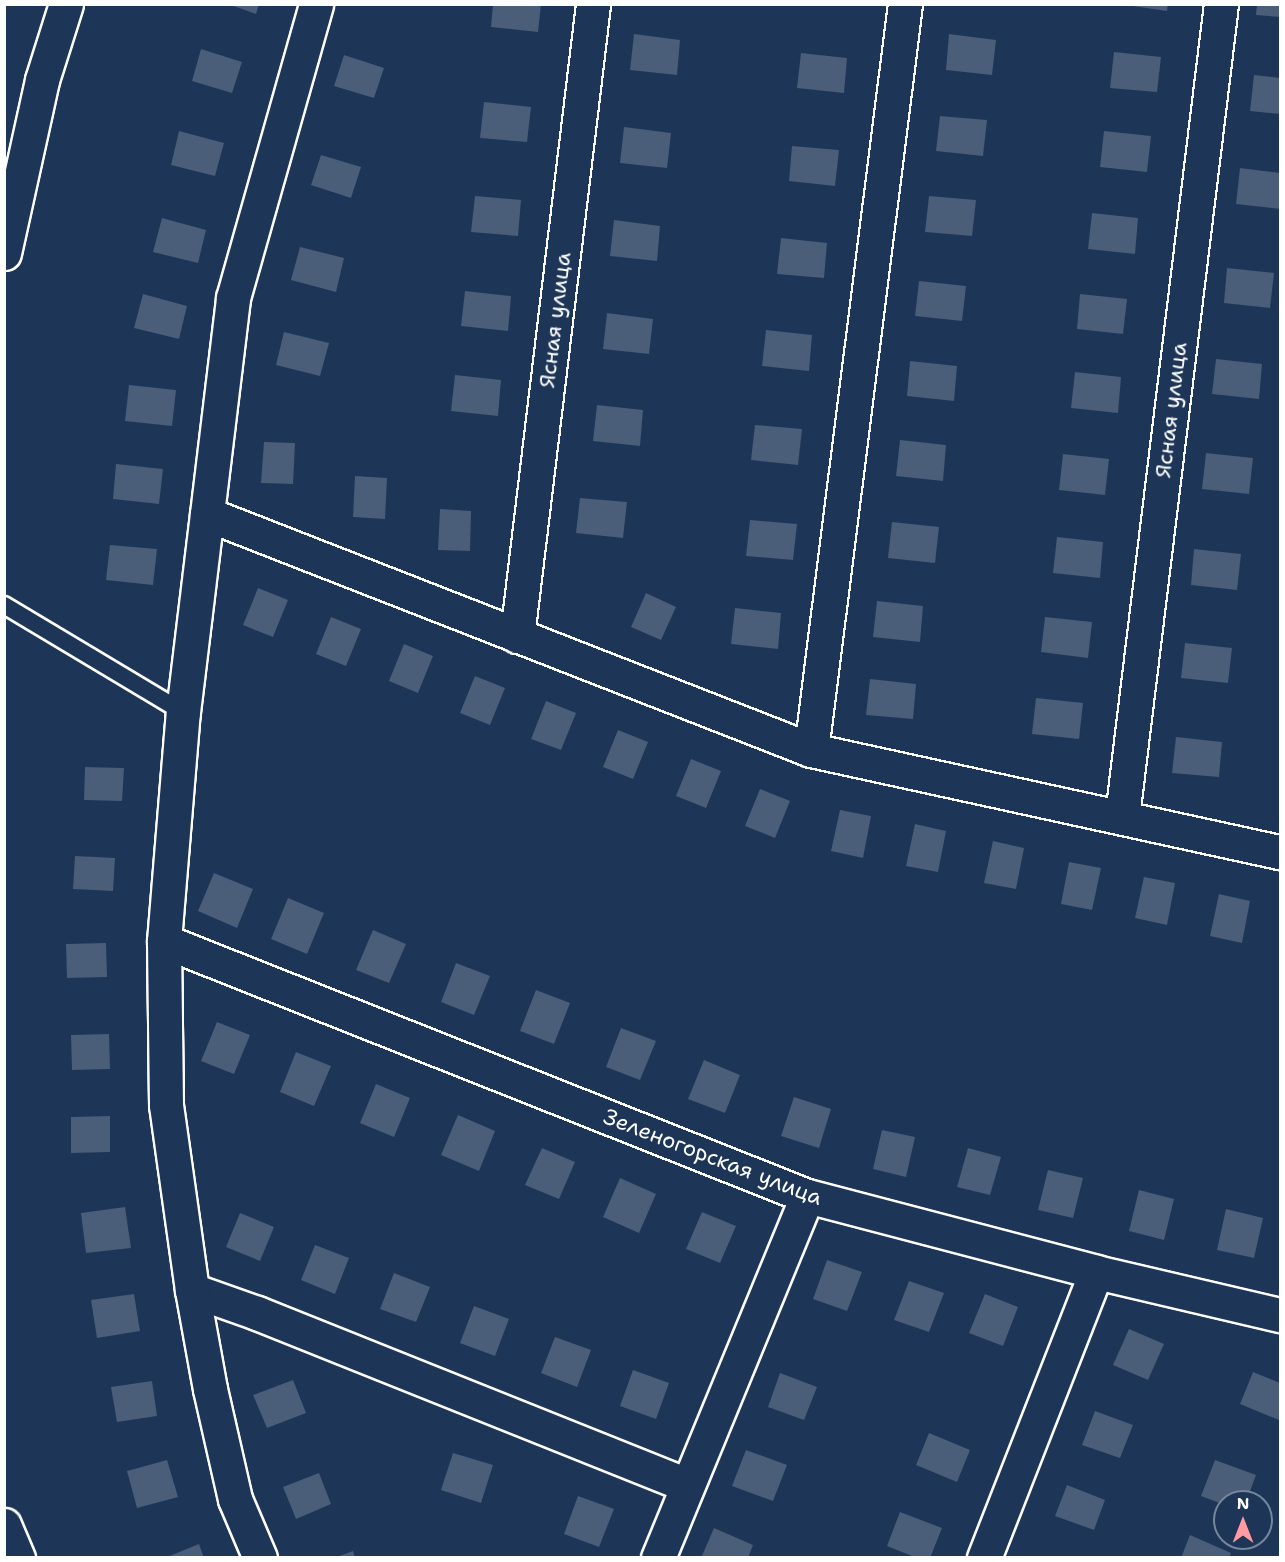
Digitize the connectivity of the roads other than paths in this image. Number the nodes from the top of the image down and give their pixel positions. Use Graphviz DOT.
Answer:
graph roads {
  1 [pos="66,4"];
  2 [pos="316,4"];
  3 [pos="593,4"];
  4 [pos="904,4"];
  5 [pos="1221,4"];
  6 [pos="4,253"];
  7 [pos="207,514"];
  8 [pos="4,605"];
  9 [pos="517,636"];
  10 [pos="183,712"];
  11 [pos="811,750"];
  12 [pos="1122,816"];
  13 [pos="1281,852"];
  14 [pos="164,941"];
  15 [pos="807,1196"];
  16 [pos="1096,1272"];
  17 [pos="192,1290"];
  18 [pos="1281,1315"];
  19 [pos="687,1485"];
  20 [pos="4,1525"];
  21 [pos="18,1557"];
  22 [pos="260,1557"];
  23 [pos="658,1557"];
  24 [pos="984,1557"];
  1 -- 6 [label="street"];
  2 -- 7 [label="street"];
  3 -- 9 [label="street, Ясная улица"];
  4 -- 11 [label="street"];
  5 -- 12 [label="street, Ясная улица"];
  7 -- 9 [label="street"];
  7 -- 10 [label="street"];
  8 -- 10 [label="lane"];
  9 -- 11 [label="street"];
  10 -- 14 [label="street"];
  11 -- 12 [label="street"];
  12 -- 13 [label="street"];
  14 -- 15 [label="street, Зеленогорская улица"];
  14 -- 17 [label="street"];
  15 -- 16 [label="street, Зеленогорская улица"];
  15 -- 19 [label="street"];
  16 -- 18 [label="street, Зеленогорская улица"];
  16 -- 24 [label="street"];
  17 -- 19 [label="street"];
  17 -- 22 [label="street"];
  19 -- 23 [label="street"];
  20 -- 21 [label="street"];
}
